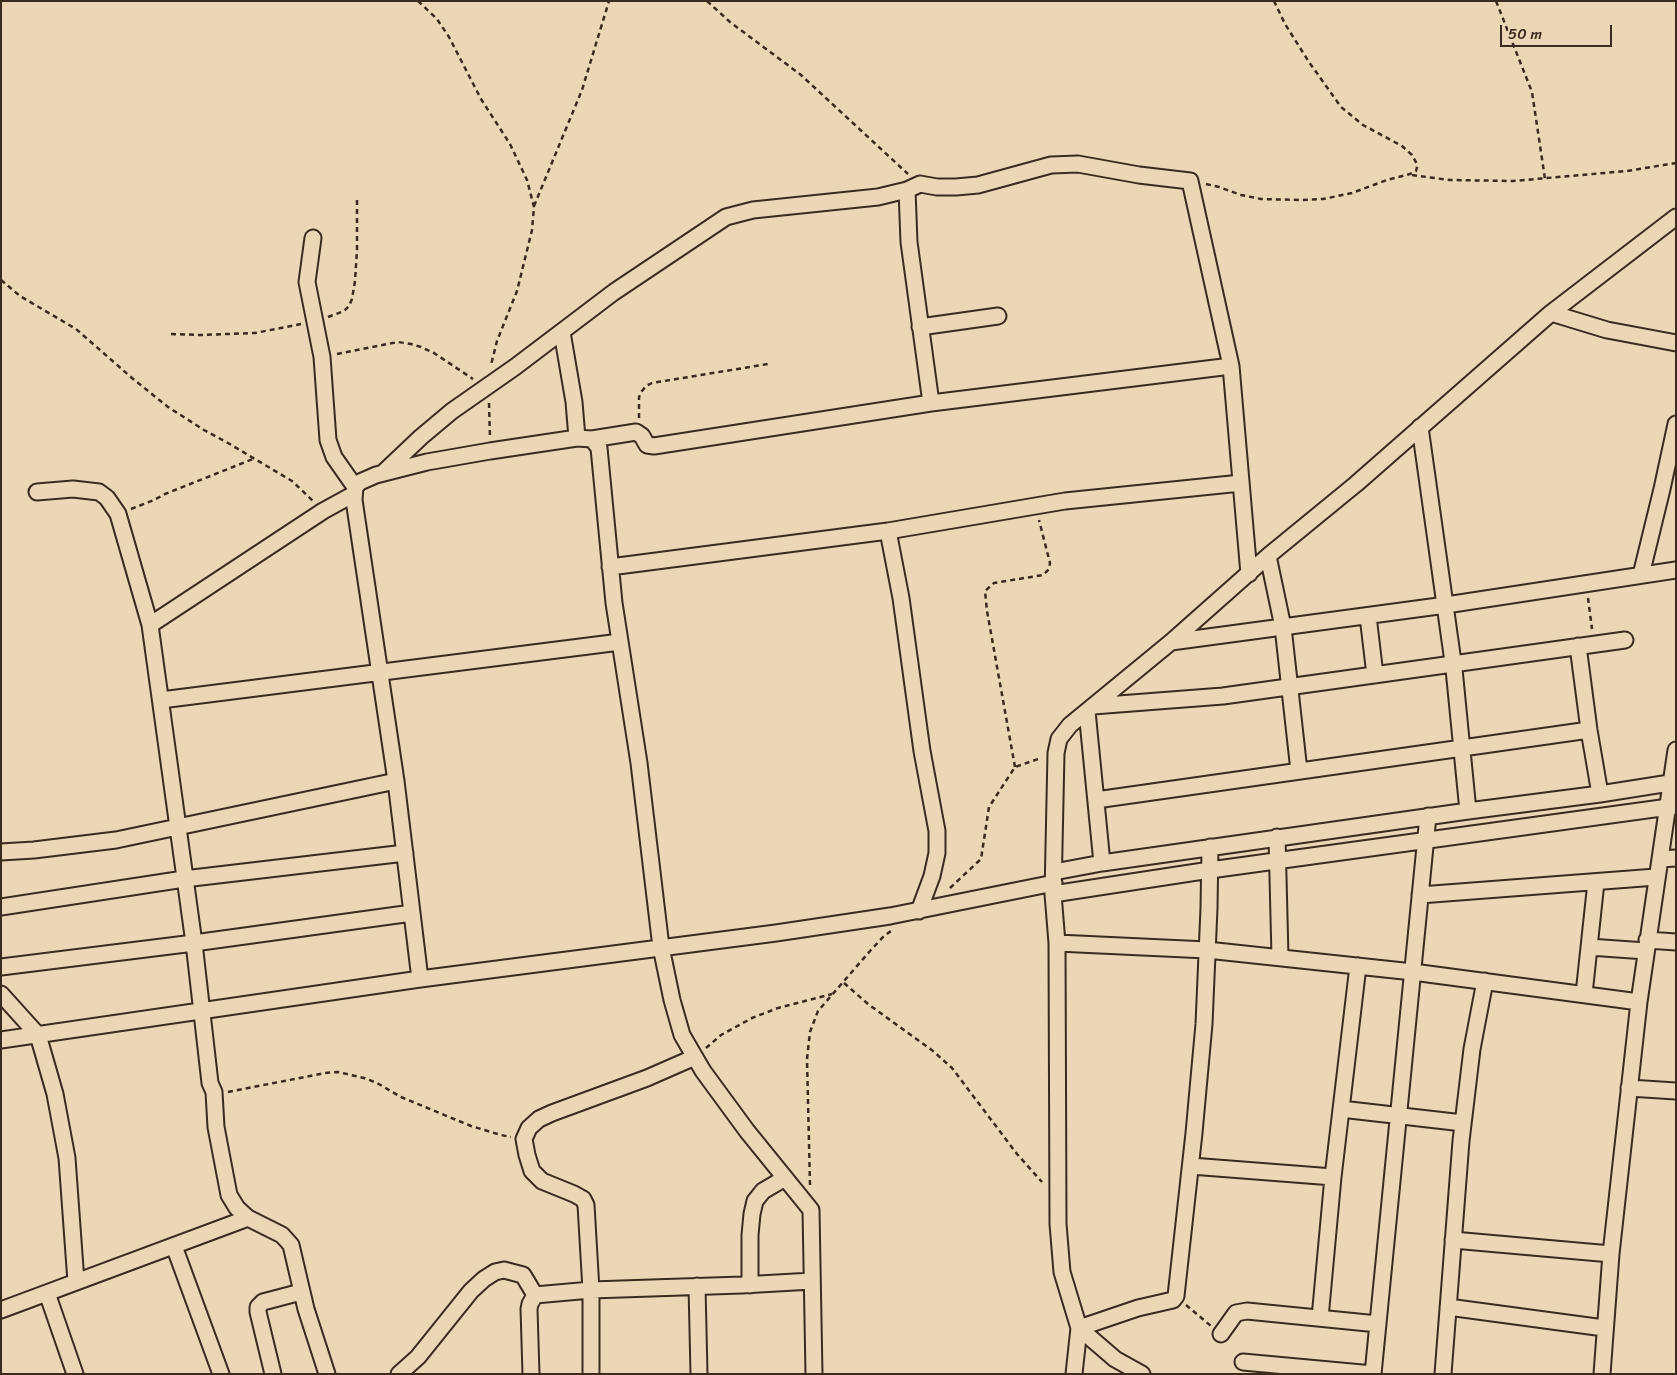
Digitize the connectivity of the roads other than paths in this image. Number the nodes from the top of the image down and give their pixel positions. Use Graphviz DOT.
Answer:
graph roads {
  1 [pos="914,187"];
  2 [pos="1673,224"];
  3 [pos="313,238"];
  4 [pos="1551,313"];
  5 [pos="998,316"];
  6 [pos="920,327"];
  7 [pos="562,332"];
  8 [pos="1676,343"];
  9 [pos="1231,366"];
  10 [pos="931,402"];
  11 [pos="1676,424"];
  12 [pos="1420,427"];
  13 [pos="584,438"];
  14 [pos="382,473"];
  15 [pos="1241,483"];
  16 [pos="354,491"];
  17 [pos="37,492"];
  18 [pos="888,531"];
  19 [pos="1268,556"];
  20 [pos="610,567"];
  21 [pos="1676,570"];
  22 [pos="1249,574"];
  23 [pos="1641,575"];
  24 [pos="1446,605"];
  25 [pos="1368,616"];
  26 [pos="150,625"];
  27 [pos="1283,627"];
  28 [pos="1625,640"];
  29 [pos="620,642"];
  30 [pos="1171,642"];
  31 [pos="1578,646"];
  32 [pos="1453,663"];
  33 [pos="381,672"];
  34 [pos="1374,675"];
  35 [pos="1290,687"];
  36 [pos="161,700"];
  37 [pos="1090,708"];
  38 [pos="1589,730"];
  39 [pos="1462,748"];
  40 [pos="1676,750"];
  41 [pos="1299,771"];
  42 [pos="396,781"];
  43 [pos="1673,782"];
  44 [pos="1600,794"];
  45 [pos="1096,800"];
  46 [pos="1672,807"];
  47 [pos="1468,810"];
  48 [pos="1428,816"];
  49 [pos="176,826"];
  50 [pos="1277,838"];
  51 [pos="1426,840"];
  52 [pos="1210,847"];
  53 [pos="1,852"];
  54 [pos="405,852"];
  55 [pos="1660,858"];
  56 [pos="1676,858"];
  57 [pos="1278,861"];
  58 [pos="1102,862"];
  59 [pos="1210,870"];
  60 [pos="1656,877"];
  61 [pos="184,879"];
  62 [pos="1596,882"];
  63 [pos="1054,883"];
  64 [pos="1420,895"];
  65 [pos="1,906"];
  66 [pos="919,911"];
  67 [pos="412,913"];
  68 [pos="1676,942"];
  69 [pos="194,943"];
  70 [pos="1057,943"];
  71 [pos="1646,945"];
  72 [pos="661,947"];
  73 [pos="1589,947"];
  74 [pos="1207,950"];
  75 [pos="1280,957"];
  76 [pos="1358,966"];
  77 [pos="1,967"];
  78 [pos="1413,972"];
  79 [pos="420,979"];
  80 [pos="1486,981"];
  81 [pos="1,994"];
  82 [pos="1584,994"];
  83 [pos="1639,1002"];
  84 [pos="201,1010"];
  85 [pos="38,1035"];
  86 [pos="1,1040"];
  87 [pos="695,1057"];
  88 [pos="1629,1088"];
  89 [pos="1676,1091"];
  90 [pos="1341,1109"];
  91 [pos="1398,1115"];
  92 [pos="1463,1123"];
  93 [pos="1190,1166"];
  94 [pos="1333,1177"];
  95 [pos="785,1178"];
  96 [pos="248,1218"];
  97 [pos="1453,1240"];
  98 [pos="174,1246"];
  99 [pos="1611,1254"];
  100 [pos="812,1281"];
  101 [pos="76,1282"];
  102 [pos="750,1285"];
  103 [pos="697,1286"];
  104 [pos="591,1290"];
  105 [pos="301,1292"];
  106 [pos="47,1293"];
  107 [pos="535,1295"];
  108 [pos="1448,1306"];
  109 [pos="1,1310"];
  110 [pos="1320,1318"];
  111 [pos="1378,1324"];
  112 [pos="1079,1328"];
  113 [pos="1604,1328"];
  114 [pos="1221,1334"];
  115 [pos="418,1357"];
  116 [pos="1243,1362"];
  117 [pos="75,1374"];
  118 [pos="221,1374"];
  119 [pos="273,1374"];
  120 [pos="327,1374"];
  121 [pos="399,1374"];
  122 [pos="418,1374"];
  123 [pos="531,1374"];
  124 [pos="591,1374"];
  125 [pos="699,1374"];
  126 [pos="814,1374"];
  127 [pos="1074,1374"];
  128 [pos="1142,1374"];
  129 [pos="1372,1374"];
  130 [pos="1443,1374"];
  131 [pos="1602,1374"];
  1 -- 6 [label="street"];
  1 -- 7 [label="street"];
  1 -- 9 [label="street"];
  2 -- 4 [label="street"];
  3 -- 16 [label="street"];
  4 -- 8 [label="street"];
  4 -- 12 [label="street"];
  5 -- 6 [label="street"];
  6 -- 10 [label="street"];
  7 -- 13 [label="street"];
  7 -- 14 [label="street"];
  9 -- 10 [label="street"];
  9 -- 15 [label="street"];
  10 -- 13 [label="street"];
  11 -- 23 [label="street"];
  12 -- 19 [label="street"];
  12 -- 24 [label="street"];
  13 -- 14 [label="street"];
  13 -- 20 [label="street"];
  14 -- 16 [label="street"];
  15 -- 18 [label="street"];
  15 -- 22 [label="street"];
  16 -- 26 [label="street"];
  16 -- 33 [label="street"];
  17 -- 26 [label="street"];
  18 -- 20 [label="street"];
  18 -- 66 [label="street"];
  19 -- 22 [label="street"];
  19 -- 27 [label="street"];
  20 -- 29 [label="street"];
  21 -- 23 [label="street"];
  22 -- 30 [label="street"];
  23 -- 24 [label="street"];
  24 -- 25 [label="street"];
  24 -- 32 [label="street"];
  25 -- 27 [label="street"];
  25 -- 34 [label="street"];
  26 -- 36 [label="street"];
  27 -- 30 [label="street"];
  27 -- 35 [label="street"];
  28 -- 31 [label="street"];
  29 -- 33 [label="street"];
  29 -- 72 [label="street"];
  30 -- 37 [label="street"];
  31 -- 32 [label="street"];
  31 -- 38 [label="street"];
  32 -- 34 [label="street"];
  32 -- 39 [label="street"];
  33 -- 36 [label="street"];
  33 -- 42 [label="street"];
  34 -- 35 [label="street"];
  35 -- 37 [label="street"];
  35 -- 41 [label="street"];
  36 -- 49 [label="street"];
  37 -- 45 [label="street"];
  37 -- 63 [label="street"];
  38 -- 39 [label="street"];
  38 -- 44 [label="street"];
  39 -- 41 [label="street"];
  39 -- 47 [label="street"];
  40 -- 43 [label="street"];
  41 -- 45 [label="street"];
  42 -- 49 [label="street"];
  42 -- 54 [label="street"];
  43 -- 44 [label="street"];
  43 -- 46 [label="street"];
  44 -- 47 [label="street"];
  45 -- 58 [label="street"];
  46 -- 51 [label="street"];
  46 -- 55 [label="street"];
  47 -- 48 [label="street"];
  48 -- 50 [label="street"];
  48 -- 51 [label="street"];
  49 -- 53 [label="street"];
  49 -- 61 [label="street"];
  50 -- 52 [label="street"];
  50 -- 57 [label="street"];
  51 -- 57 [label="street"];
  51 -- 64 [label="street"];
  52 -- 58 [label="street"];
  52 -- 59 [label="street"];
  54 -- 61 [label="street"];
  54 -- 67 [label="street"];
  55 -- 56 [label="street"];
  55 -- 60 [label="street"];
  57 -- 59 [label="street"];
  57 -- 75 [label="street"];
  58 -- 63 [label="street"];
  59 -- 63 [label="street"];
  59 -- 74 [label="street"];
  60 -- 62 [label="street"];
  60 -- 71 [label="street"];
  61 -- 65 [label="street"];
  61 -- 69 [label="street"];
  62 -- 64 [label="street"];
  62 -- 73 [label="street"];
  63 -- 66 [label="street"];
  63 -- 70 [label="street"];
  64 -- 78 [label="street"];
  66 -- 72 [label="street"];
  67 -- 69 [label="street"];
  67 -- 79 [label="street"];
  68 -- 71 [label="street"];
  69 -- 77 [label="street"];
  69 -- 84 [label="street"];
  70 -- 74 [label="street"];
  70 -- 112 [label="street"];
  71 -- 73 [label="street"];
  71 -- 83 [label="street"];
  72 -- 79 [label="street"];
  72 -- 87 [label="street"];
  73 -- 82 [label="street"];
  74 -- 75 [label="street"];
  74 -- 93 [label="street"];
  75 -- 76 [label="street"];
  76 -- 78 [label="street"];
  76 -- 90 [label="street"];
  78 -- 80 [label="street"];
  78 -- 91 [label="street"];
  79 -- 84 [label="street"];
  80 -- 82 [label="street"];
  80 -- 92 [label="street"];
  81 -- 85 [label="street"];
  82 -- 83 [label="street"];
  83 -- 88 [label="street"];
  84 -- 85 [label="street"];
  84 -- 96 [label="street"];
  85 -- 86 [label="street"];
  85 -- 101 [label="street"];
  87 -- 95 [label="street"];
  87 -- 104 [label="street"];
  88 -- 89 [label="street"];
  88 -- 99 [label="street"];
  90 -- 91 [label="street"];
  90 -- 94 [label="street"];
  91 -- 92 [label="street"];
  91 -- 111 [label="street"];
  92 -- 97 [label="street"];
  93 -- 94 [label="street"];
  93 -- 112 [label="street"];
  94 -- 110 [label="street"];
  95 -- 100 [label="street"];
  95 -- 102 [label="street"];
  96 -- 98 [label="street"];
  96 -- 105 [label="street"];
  97 -- 99 [label="street"];
  97 -- 108 [label="street"];
  98 -- 101 [label="street"];
  98 -- 118 [label="street"];
  99 -- 113 [label="street"];
  100 -- 102 [label="street"];
  100 -- 126 [label="street"];
  101 -- 106 [label="street"];
  102 -- 103 [label="street"];
  103 -- 104 [label="street"];
  103 -- 125 [label="street"];
  104 -- 107 [label="street"];
  104 -- 124 [label="street"];
  105 -- 119 [label="street"];
  105 -- 120 [label="street"];
  106 -- 109 [label="street"];
  106 -- 117 [label="street"];
  107 -- 115 [label="street"];
  107 -- 123 [label="street"];
  108 -- 113 [label="street"];
  108 -- 130 [label="street"];
  110 -- 111 [label="street"];
  110 -- 114 [label="street"];
  111 -- 129 [label="street"];
  112 -- 127 [label="street"];
  112 -- 128 [label="street"];
  113 -- 131 [label="street"];
  115 -- 121 [label="street"];
  115 -- 122 [label="street"];
  116 -- 129 [label="street"];
}
